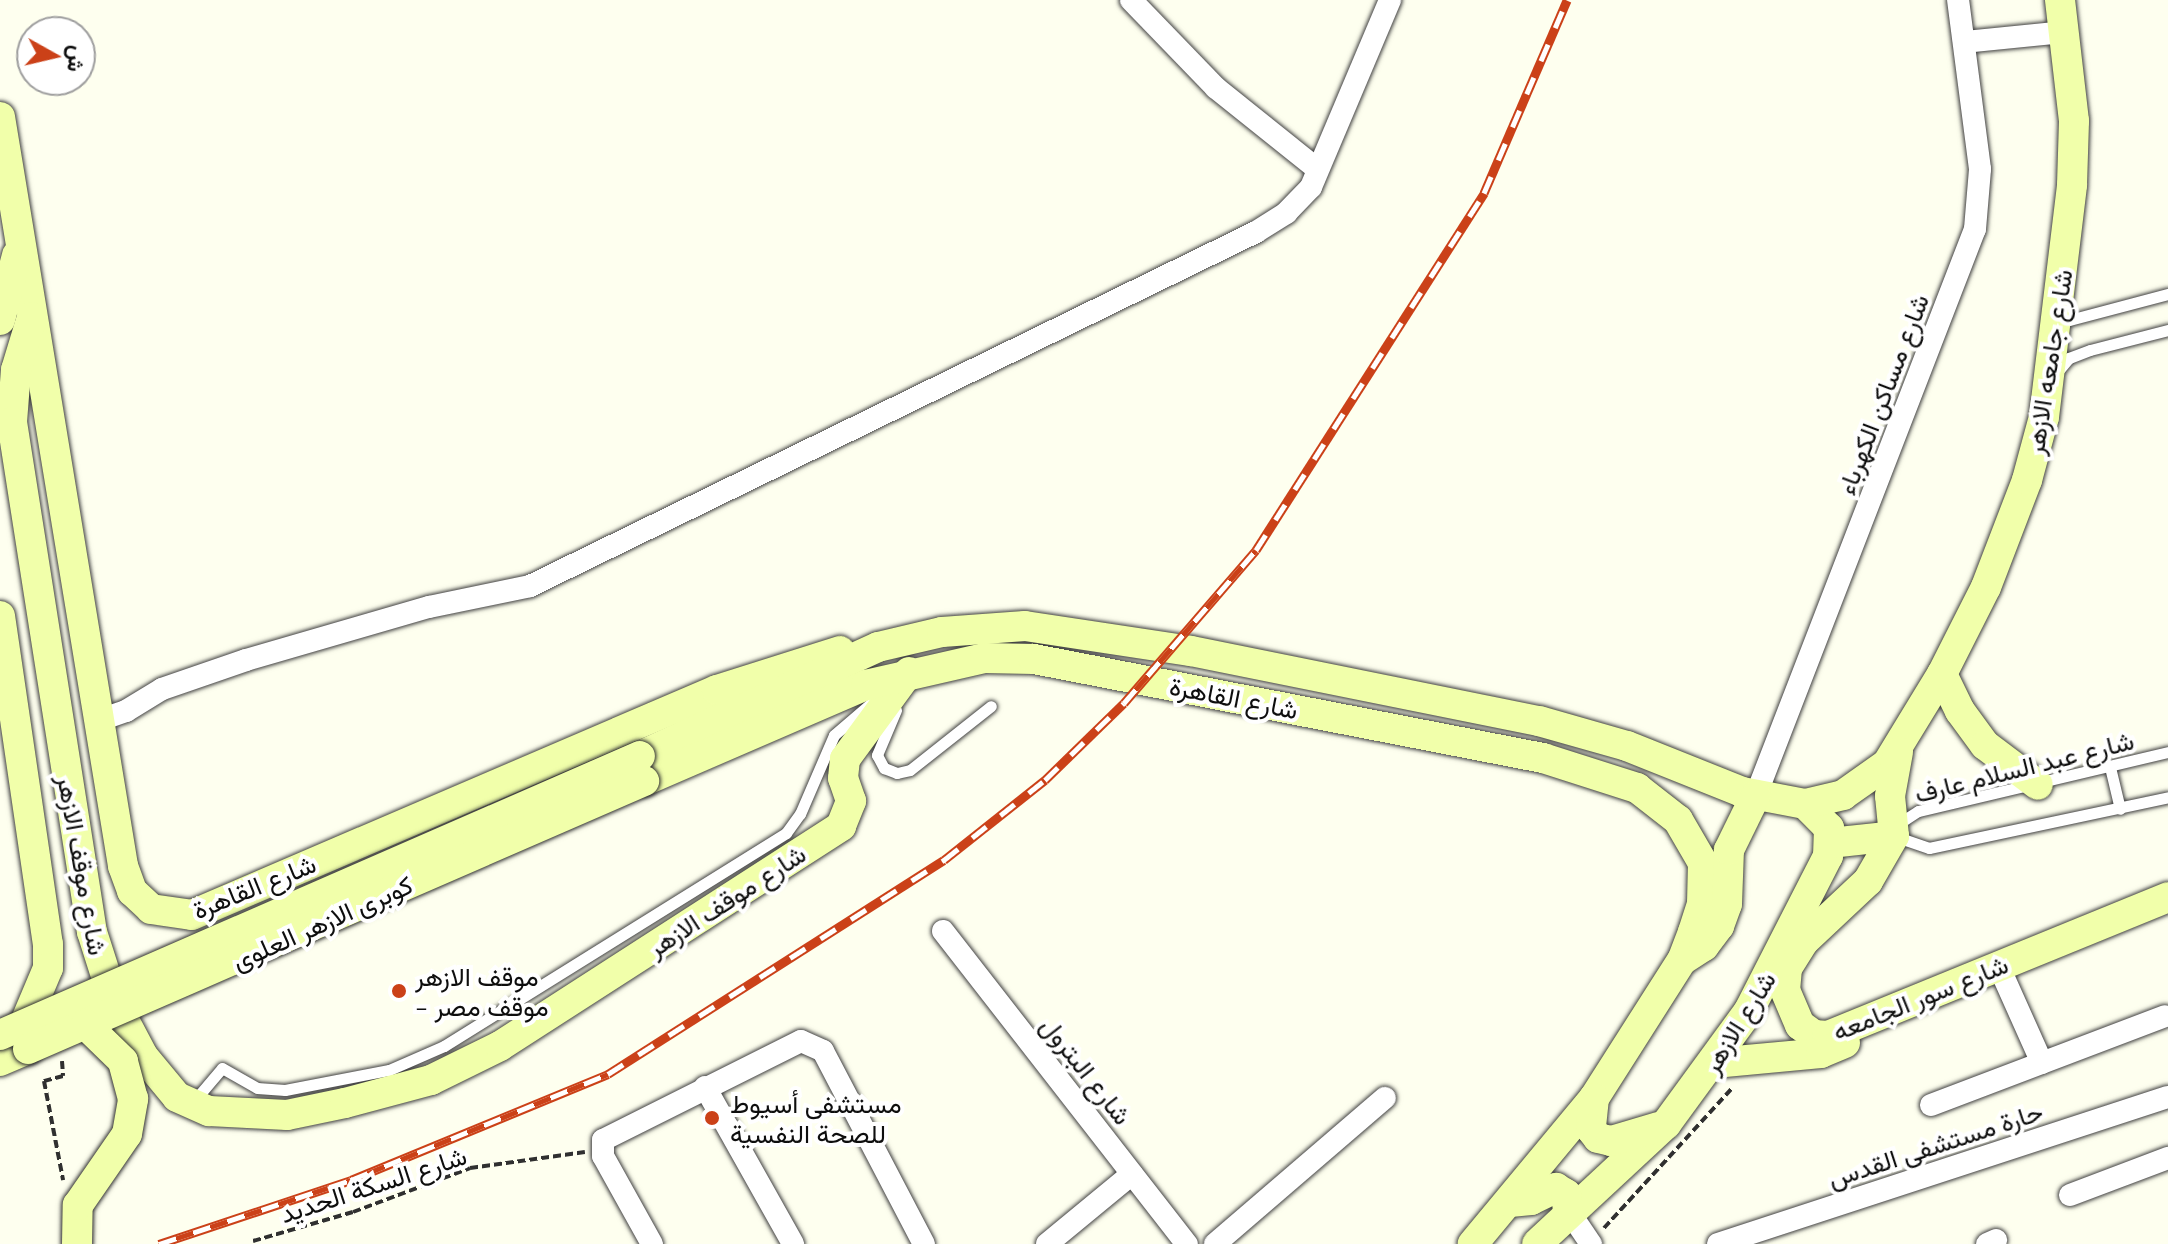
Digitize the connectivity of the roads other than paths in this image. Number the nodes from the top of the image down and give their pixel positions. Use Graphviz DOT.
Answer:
graph roads {
  1 [pos="1131,0"];
  2 [pos="1390,0"];
  3 [pos="1958,0"];
  4 [pos="2060,0"];
  5 [pos="2065,32"];
  6 [pos="1964,42"];
  7 [pos="0,117"];
  8 [pos="1317,169"];
  9 [pos="19,245"];
  10 [pos="2168,294"];
  11 [pos="32,317"];
  12 [pos="0,320"];
  13 [pos="2058,323"];
  14 [pos="2168,330"];
  15 [pos="2046,397"];
  16 [pos="0,616"];
  17 [pos="878,647"];
  18 [pos="909,672"];
  19 [pos="1942,674"];
  20 [pos="991,706"];
  21 [pos="97,721"];
  22 [pos="1901,743"];
  23 [pos="2168,752"];
  24 [pos="2110,767"];
  25 [pos="642,768"];
  26 [pos="2038,785"];
  27 [pos="1756,795"];
  28 [pos="2168,797"];
  29 [pos="1805,804"];
  30 [pos="2120,809"];
  31 [pos="1894,836"];
  32 [pos="1830,843"];
  33 [pos="2168,897"];
  34 [pos="2168,910"];
  35 [pos="674,918"];
  36 [pos="943,931"];
  37 [pos="1682,960"];
  38 [pos="2004,978"];
  39 [pos="2165,1016"];
  40 [pos="86,1025"];
  41 [pos="12,1030"];
  42 [pos="449,1058"];
  43 [pos="0,1061"];
  44 [pos="1714,1063"];
  45 [pos="2042,1063"];
  46 [pos="705,1087"];
  47 [pos="2168,1097"];
  48 [pos="1385,1098"];
  49 [pos="1594,1098"];
  50 [pos="193,1104"];
  51 [pos="1931,1105"];
  52 [pos="1666,1124"];
  53 [pos="2168,1158"];
  54 [pos="1132,1174"];
  55 [pos="2070,1195"];
  56 [pos="1510,1202"];
  57 [pos="1568,1210"];
  58 [pos="77,1244"];
  59 [pos="652,1244"];
  60 [pos="793,1244"];
  61 [pos="924,1244"];
  62 [pos="1047,1244"];
  63 [pos="1187,1244"];
  64 [pos="1215,1244"];
  65 [pos="1473,1244"];
  66 [pos="1537,1244"];
  67 [pos="1591,1244"];
  68 [pos="1718,1244"];
  1 -- 8 [label="street"];
  2 -- 8 [label="street"];
  3 -- 6 [label="street, شارع مساكن الكهرباء"];
  4 -- 5 [label="main road, شارع جامعه الازهر"];
  5 -- 6 [label="street"];
  5 -- 13 [label="main road, شارع جامعه الازهر"];
  6 -- 27 [label="street, شارع مساكن الكهرباء"];
  7 -- 9 [label="main road, شارع القاهرة"];
  8 -- 21 [label="street"];
  9 -- 11 [label="main road, شارع القاهرة"];
  9 -- 12 [label="main road"];
  10 -- 13 [label="lane"];
  11 -- 21 [label="main road, شارع القاهرة"];
  11 -- 50 [label="main road, شارع موقف الازهر"];
  13 -- 15 [label="main road, شارع جامعه الازهر"];
  14 -- 15 [label="lane"];
  15 -- 19 [label="main road, شارع جامعه الازهر"];
  16 -- 41 [label="main road"];
  17 -- 21 [label="main road, شارع القاهرة"];
  17 -- 25 [label="main road, شارع القاهرة"];
  17 -- 27 [label="main road, شارع القاهرة"];
  18 -- 20 [label="lane"];
  18 -- 25 [label="main road, شارع القاهرة"];
  18 -- 35 [label="lane"];
  18 -- 35 [label="main road, شارع موقف الازهر"];
  18 -- 37 [label="main road, شارع القاهرة"];
  19 -- 22 [label="main road, شارع جامعه الازهر"];
  19 -- 26 [label="main road"];
  22 -- 29 [label="main road, شارع جامعه الازهر"];
  22 -- 31 [label="main road, شارع جامعه الازهر"];
  23 -- 24 [label="lane, شارع عبد السلام عارف"];
  24 -- 26 [label="lane, شارع عبد السلام عارف"];
  24 -- 30 [label="lane"];
  25 -- 40 [label="main road, كوبرى الازهر العلوى, bridge"];
  25 -- 41 [label="main road, كوبرى الازهر العلوى, bridge"];
  26 -- 31 [label="lane, شارع عبد السلام عارف"];
  27 -- 29 [label="main road"];
  27 -- 37 [label="main road"];
  28 -- 30 [label="lane, شارع عبد السلام عارف"];
  29 -- 32 [label="main road"];
  30 -- 31 [label="lane, شارع عبد السلام عارف"];
  31 -- 32 [label="main road"];
  31 -- 33 [label="main road, شارع سور الجامعه"];
  32 -- 44 [label="main road, شارع الازهر"];
  34 -- 38 [label="main road, شارع سور الجامعه"];
  35 -- 42 [label="main road, شارع موقف الازهر"];
  36 -- 54 [label="street, شارع البترول"];
  37 -- 49 [label="main road"];
  38 -- 44 [label="main road, شارع سور الجامعه"];
  38 -- 45 [label="street"];
  39 -- 45 [label="street"];
  40 -- 43 [label="main road, كوبرى الازهر العلوى, bridge"];
  40 -- 58 [label="main road, bridge"];
  42 -- 50 [label="main road, شارع موقف الازهر"];
  42 -- 50 [label="lane"];
  44 -- 52 [label="main road, شارع الازهر"];
  45 -- 51 [label="street"];
  46 -- 59 [label="street"];
  46 -- 60 [label="street"];
  46 -- 61 [label="street"];
  47 -- 68 [label="street, حارة مستشفى القدس"];
  48 -- 64 [label="street"];
  49 -- 52 [label="main road"];
  49 -- 56 [label="main road"];
  52 -- 57 [label="main road, شارع الازهر"];
  53 -- 55 [label="street"];
  54 -- 62 [label="street"];
  54 -- 63 [label="street, شارع البترول"];
  56 -- 57 [label="main road"];
  56 -- 65 [label="main road"];
  57 -- 66 [label="main road, شارع الازهر"];
  57 -- 67 [label="street"];
}
